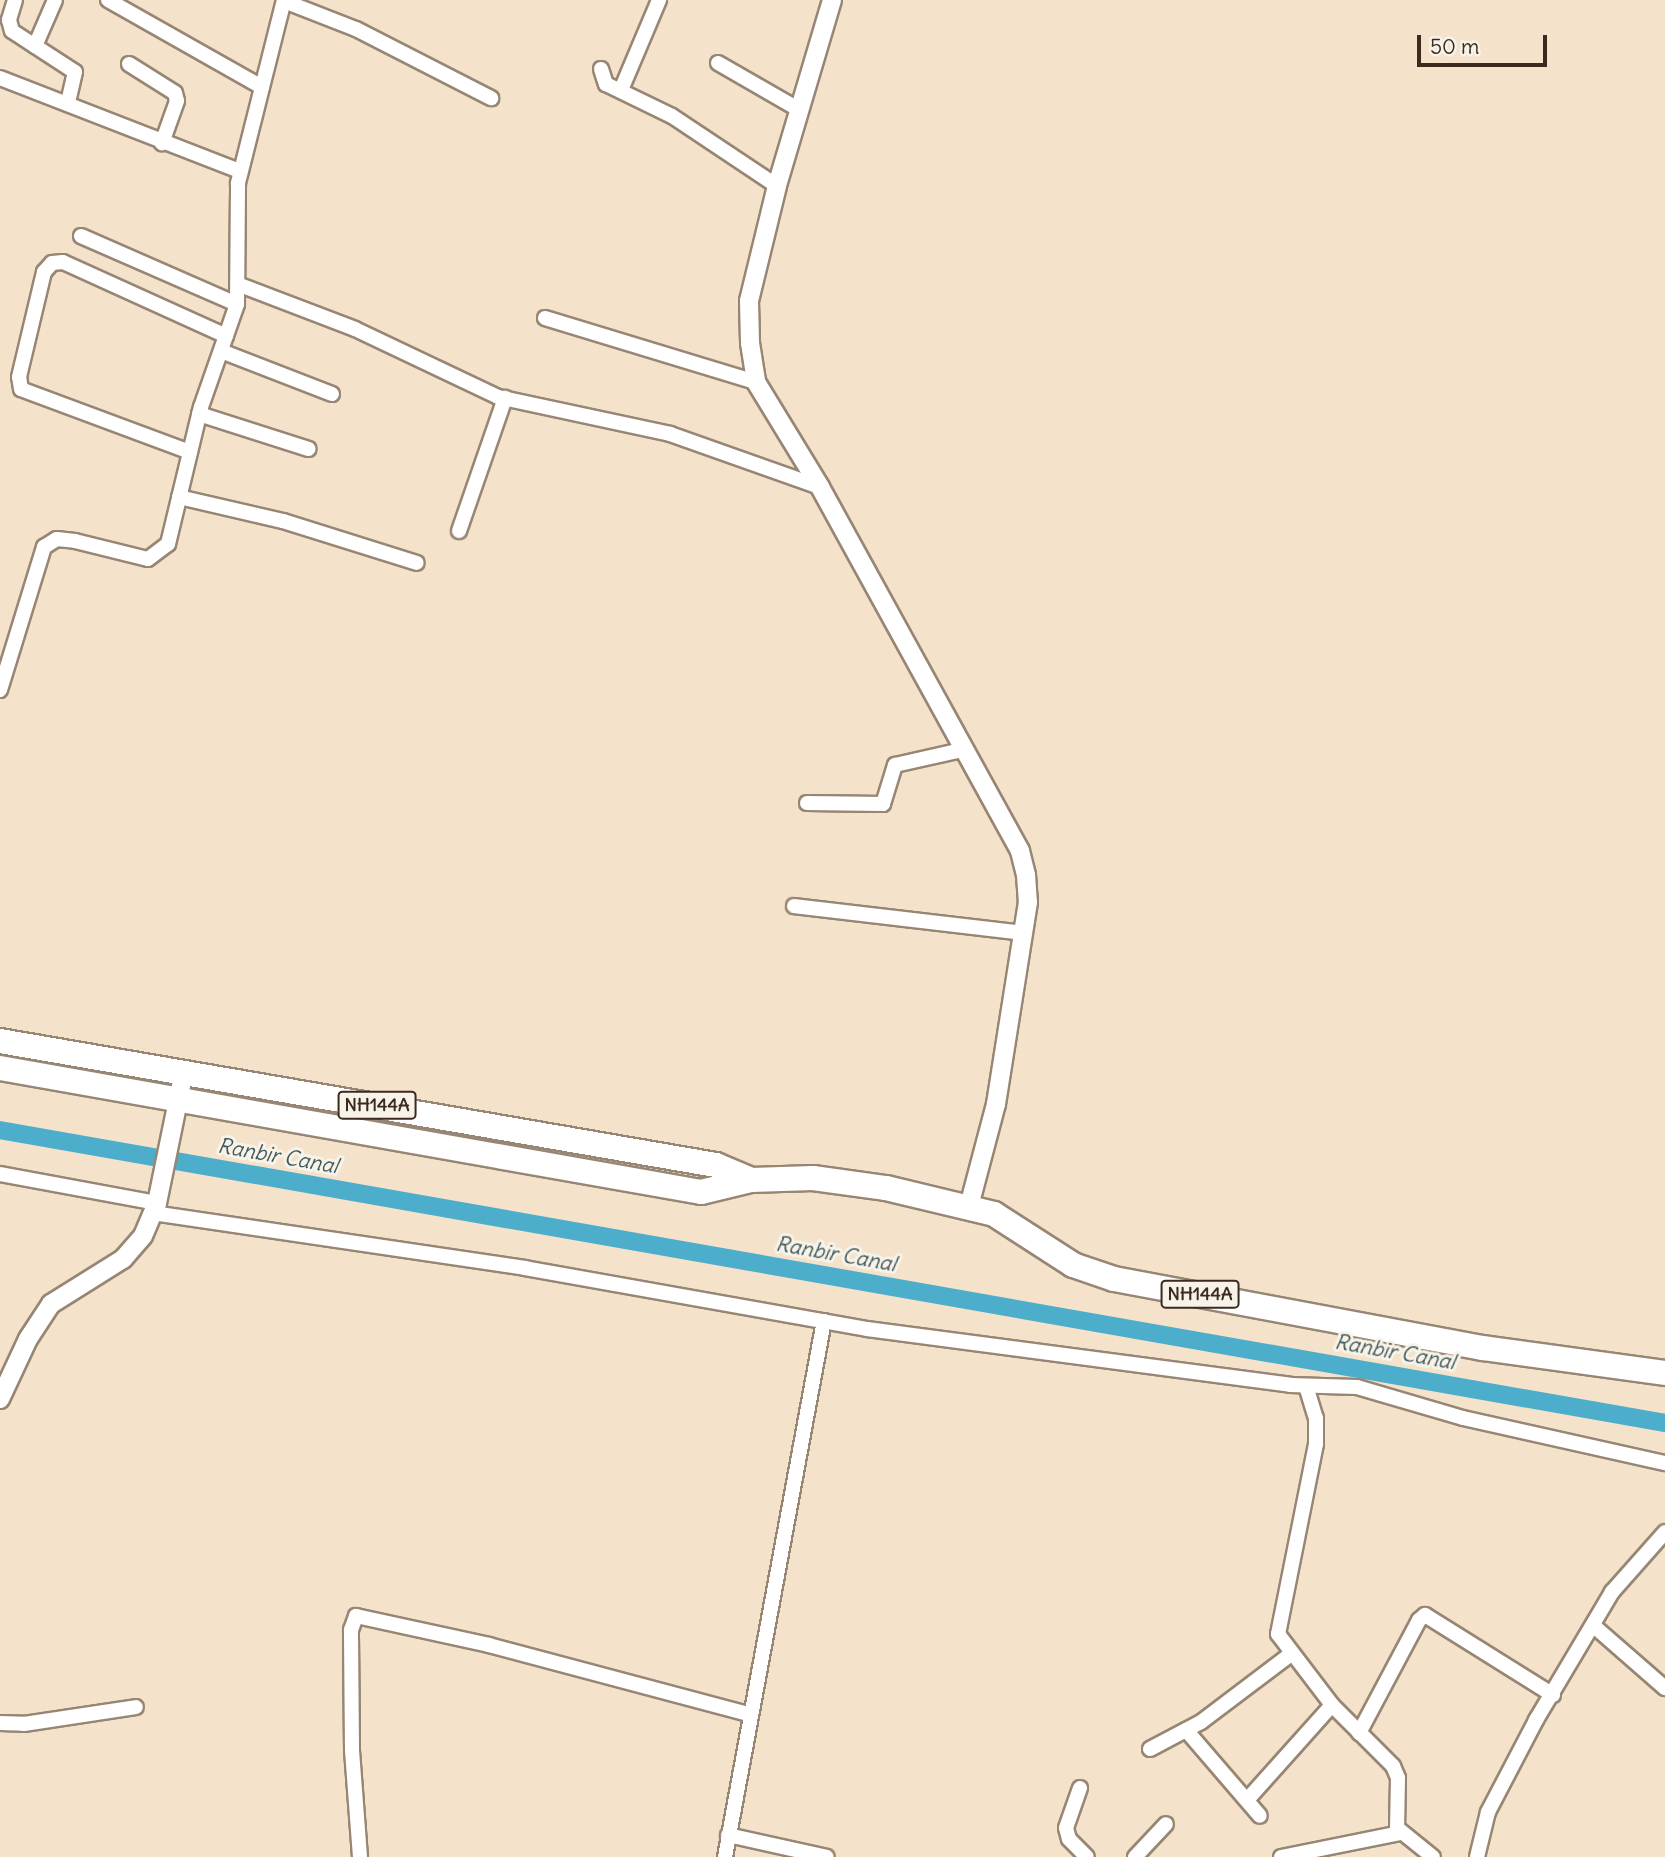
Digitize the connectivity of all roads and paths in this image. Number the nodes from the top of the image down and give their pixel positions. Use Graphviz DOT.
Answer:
graph roads {
  1 [pos="15,0"];
  2 [pos="55,0"];
  3 [pos="108,0"];
  4 [pos="284,0"];
  5 [pos="659,0"];
  6 [pos="832,0"];
  7 [pos="35,46"];
  8 [pos="718,63"];
  9 [pos="129,64"];
  10 [pos="601,69"];
  11 [pos="0,78"];
  12 [pos="262,87"];
  13 [pos="621,90"];
  14 [pos="491,98"];
  15 [pos="68,103"];
  16 [pos="798,109"];
  17 [pos="162,143"];
  18 [pos="240,171"];
  19 [pos="777,186"];
  20 [pos="81,236"];
  21 [pos="240,285"];
  22 [pos="237,304"];
  23 [pos="545,318"];
  24 [pos="226,335"];
  25 [pos="220,351"];
  26 [pos="756,382"];
  27 [pos="332,394"];
  28 [pos="505,398"];
  29 [pos="199,414"];
  30 [pos="309,449"];
  31 [pos="190,452"];
  32 [pos="820,487"];
  33 [pos="179,497"];
  34 [pos="459,531"];
  35 [pos="417,564"];
  36 [pos="0,690"];
  37 [pos="962,750"];
  38 [pos="807,803"];
  39 [pos="794,906"];
  40 [pos="1023,933"];
  41 [pos="0,1041"];
  42 [pos="0,1068"];
  43 [pos="184,1071"];
  44 [pos="181,1097"];
  45 [pos="0,1174"];
  46 [pos="751,1180"];
  47 [pos="969,1206"];
  48 [pos="155,1208"];
  49 [pos="824,1321"];
  50 [pos="1665,1373"];
  51 [pos="1306,1386"];
  52 [pos="0,1399"];
  53 [pos="1665,1463"];
  54 [pos="1665,1532"];
  55 [pos="1595,1627"];
  56 [pos="1291,1654"];
  57 [pos="1665,1688"];
  58 [pos="1553,1695"];
  59 [pos="1332,1705"];
  60 [pos="136,1707"];
  61 [pos="749,1714"];
  62 [pos="0,1723"];
  63 [pos="1186,1730"];
  64 [pos="1359,1732"];
  65 [pos="1150,1749"];
  66 [pos="1080,1788"];
  67 [pos="1247,1800"];
  68 [pos="1260,1816"];
  69 [pos="1166,1824"];
  70 [pos="1400,1833"];
  71 [pos="728,1835"];
  72 [pos="360,1857"];
  73 [pos="724,1857"];
  74 [pos="827,1857"];
  75 [pos="1087,1857"];
  76 [pos="1135,1857"];
  77 [pos="1280,1857"];
  78 [pos="1433,1857"];
  79 [pos="1477,1857"];
  1 -- 7 [label="street"];
  2 -- 7 [label="street"];
  3 -- 12 [label="street"];
  4 -- 12 [label="street"];
  4 -- 14 [label="street"];
  5 -- 13 [label="street"];
  6 -- 16 [label="street"];
  7 -- 15 [label="street"];
  8 -- 16 [label="street"];
  9 -- 17 [label="street"];
  10 -- 13 [label="street"];
  11 -- 15 [label="street"];
  12 -- 18 [label="street"];
  13 -- 19 [label="street"];
  15 -- 17 [label="street"];
  16 -- 19 [label="street"];
  17 -- 18 [label="street"];
  18 -- 21 [label="street"];
  19 -- 26 [label="street"];
  20 -- 22 [label="street"];
  21 -- 22 [label="street"];
  21 -- 28 [label="street"];
  22 -- 24 [label="street"];
  23 -- 26 [label="street"];
  24 -- 25 [label="street"];
  24 -- 31 [label="street"];
  25 -- 27 [label="street"];
  25 -- 29 [label="street"];
  26 -- 32 [label="street"];
  28 -- 32 [label="street"];
  28 -- 34 [label="street"];
  29 -- 30 [label="street"];
  29 -- 31 [label="street"];
  31 -- 33 [label="street"];
  32 -- 37 [label="street"];
  33 -- 35 [label="street"];
  33 -- 36 [label="street"];
  37 -- 38 [label="street"];
  37 -- 40 [label="street"];
  39 -- 40 [label="street"];
  40 -- 47 [label="street"];
  41 -- 43 [label="highway, NH144A"];
  42 -- 44 [label="highway, NH144A"];
  43 -- 44 [label="street"];
  43 -- 46 [label="highway, NH144A"];
  44 -- 46 [label="highway, NH144A"];
  44 -- 48 [label="street"];
  45 -- 48 [label="street"];
  46 -- 47 [label="highway, NH144A"];
  47 -- 50 [label="highway, NH144A"];
  48 -- 49 [label="street"];
  48 -- 52 [label="street"];
  49 -- 51 [label="street"];
  49 -- 61 [label="street"];
  51 -- 53 [label="street"];
  51 -- 56 [label="street"];
  54 -- 55 [label="street"];
  55 -- 57 [label="street"];
  55 -- 58 [label="street"];
  56 -- 59 [label="street"];
  56 -- 63 [label="street"];
  58 -- 64 [label="street"];
  58 -- 79 [label="street"];
  59 -- 64 [label="street"];
  59 -- 67 [label="street"];
  60 -- 62 [label="street"];
  61 -- 71 [label="street"];
  61 -- 72 [label="street"];
  63 -- 65 [label="street"];
  63 -- 67 [label="street"];
  64 -- 70 [label="street"];
  66 -- 75 [label="street"];
  67 -- 68 [label="street"];
  69 -- 76 [label="street"];
  70 -- 77 [label="street"];
  70 -- 78 [label="street"];
  71 -- 73 [label="street"];
  71 -- 74 [label="street"];
}
